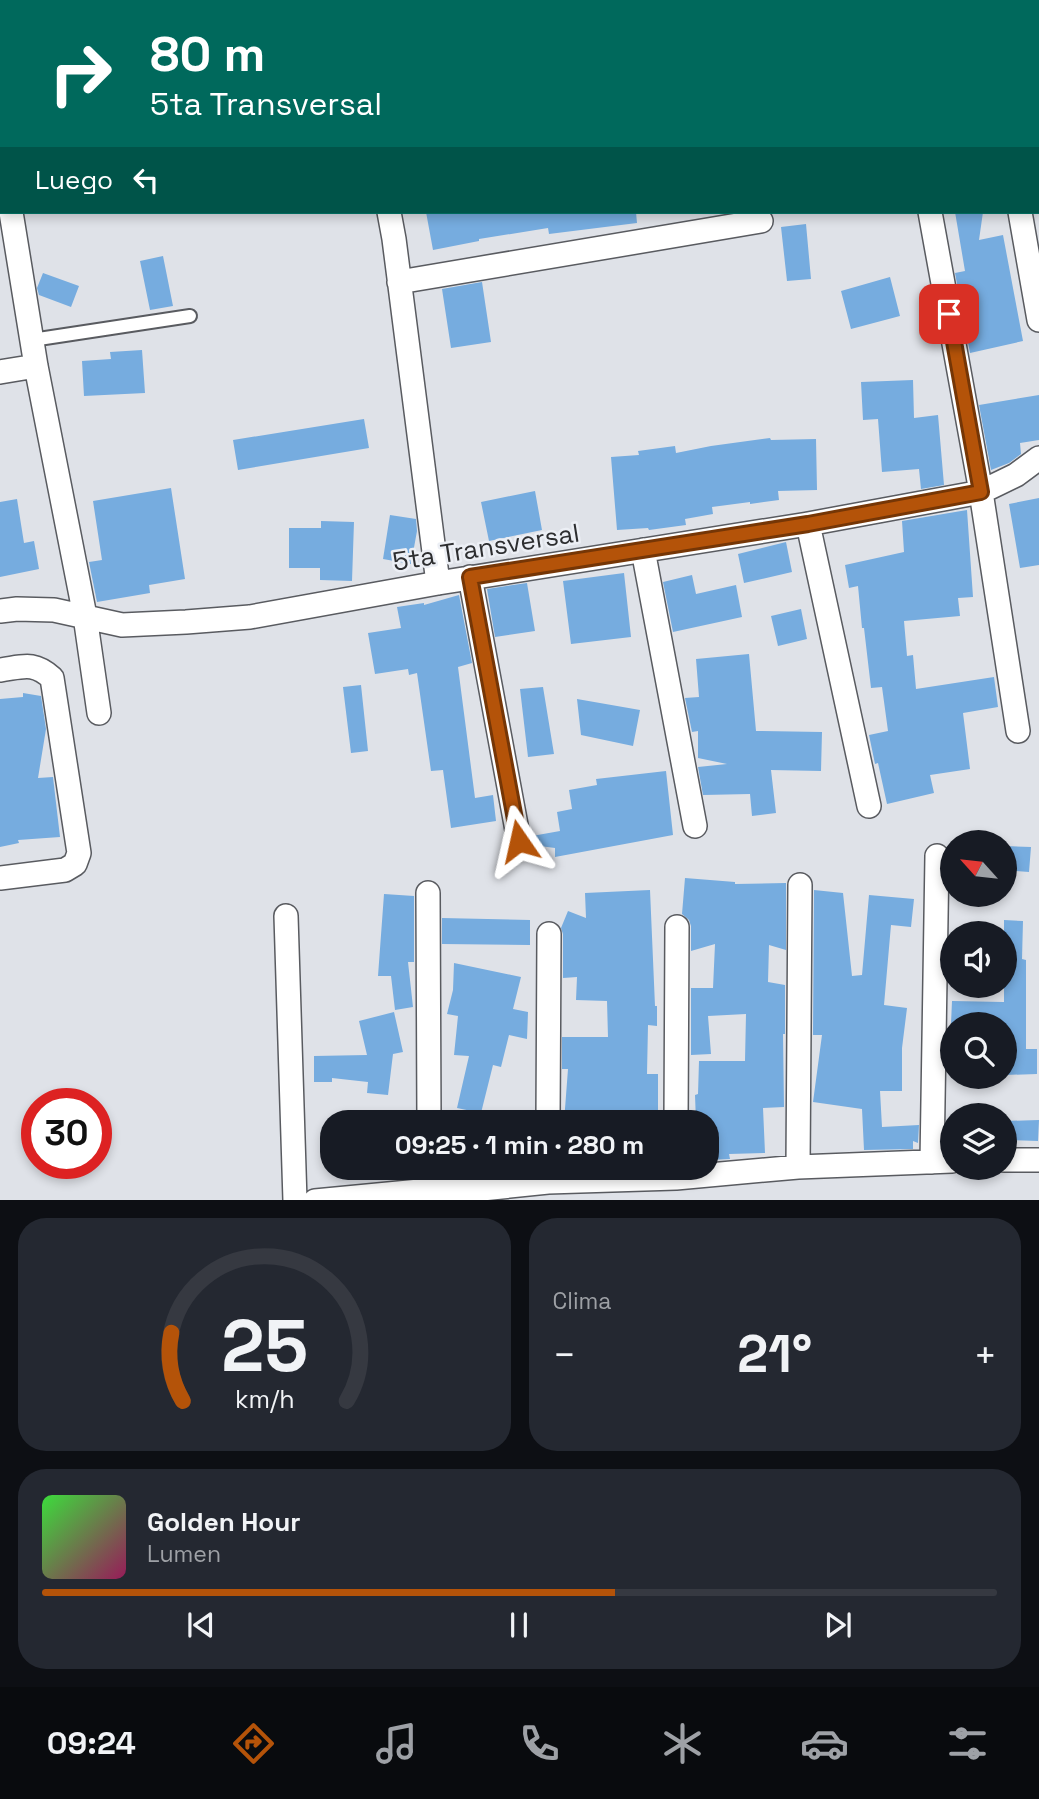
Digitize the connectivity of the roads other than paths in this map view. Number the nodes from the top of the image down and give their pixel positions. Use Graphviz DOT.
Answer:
graph roads {
  1 [pos="11,214"];
  2 [pos="389,214"];
  3 [pos="930,214"];
  4 [pos="1020,214"];
  5 [pos="761,221"];
  6 [pos="399,282"];
  7 [pos="190,316"];
  8 [pos="1039,320"];
  9 [pos="32,340"];
  10 [pos="36,366"];
  11 [pos="0,372"];
  12 [pos="1039,458"];
  13 [pos="981,492"];
  14 [pos="808,524"];
  15 [pos="643,550"];
  16 [pos="470,577"];
  17 [pos="438,583"];
  18 [pos="0,611"];
  19 [pos="85,615"];
  20 [pos="0,670"];
  21 [pos="99,713"];
  22 [pos="1018,731"];
  23 [pos="869,806"];
  24 [pos="695,826"];
  25 [pos="519,841"];
  26 [pos="937,856"];
  27 [pos="0,878"];
  28 [pos="800,885"];
  29 [pos="428,893"];
  30 [pos="286,916"];
  31 [pos="677,927"];
  32 [pos="550,934"];
  33 [pos="941,1103"];
  34 [pos="429,1110"];
  35 [pos="548,1110"];
  36 [pos="676,1110"];
  37 [pos="1017,1160"];
  38 [pos="1039,1160"];
  39 [pos="940,1161"];
  40 [pos="798,1167"];
  41 [pos="719,1170"];
  42 [pos="518,1180"];
  43 [pos="430,1186"];
  44 [pos="295,1200"];
  45 [pos="315,1200"];
  1 -- 9 [label="street"];
  2 -- 6 [label="street"];
  3 -- 13 [label="street"];
  4 -- 8 [label="street"];
  5 -- 6 [label="street"];
  6 -- 17 [label="street"];
  7 -- 9 [label="lane"];
  9 -- 10 [label="street"];
  10 -- 11 [label="street"];
  10 -- 19 [label="street"];
  12 -- 13 [label="street, 5ta Transversal"];
  13 -- 14 [label="street, 5ta Transversal"];
  13 -- 22 [label="street"];
  14 -- 15 [label="street, 5ta Transversal"];
  14 -- 23 [label="street"];
  15 -- 16 [label="street, 5ta Transversal"];
  15 -- 24 [label="street"];
  16 -- 17 [label="street, 5ta Transversal"];
  16 -- 25 [label="street"];
  17 -- 19 [label="street, 5ta Transversal"];
  18 -- 19 [label="street, 5ta Transversal"];
  19 -- 21 [label="street"];
  20 -- 27 [label="street"];
  26 -- 33 [label="street"];
  28 -- 40 [label="street"];
  29 -- 34 [label="street"];
  30 -- 44 [label="street"];
  31 -- 36 [label="street"];
  32 -- 35 [label="street"];
  37 -- 38 [label="street"];
  39 -- 40 [label="street"];
  40 -- 41 [label="street"];
  42 -- 43 [label="street"];
  43 -- 45 [label="street"];
}
